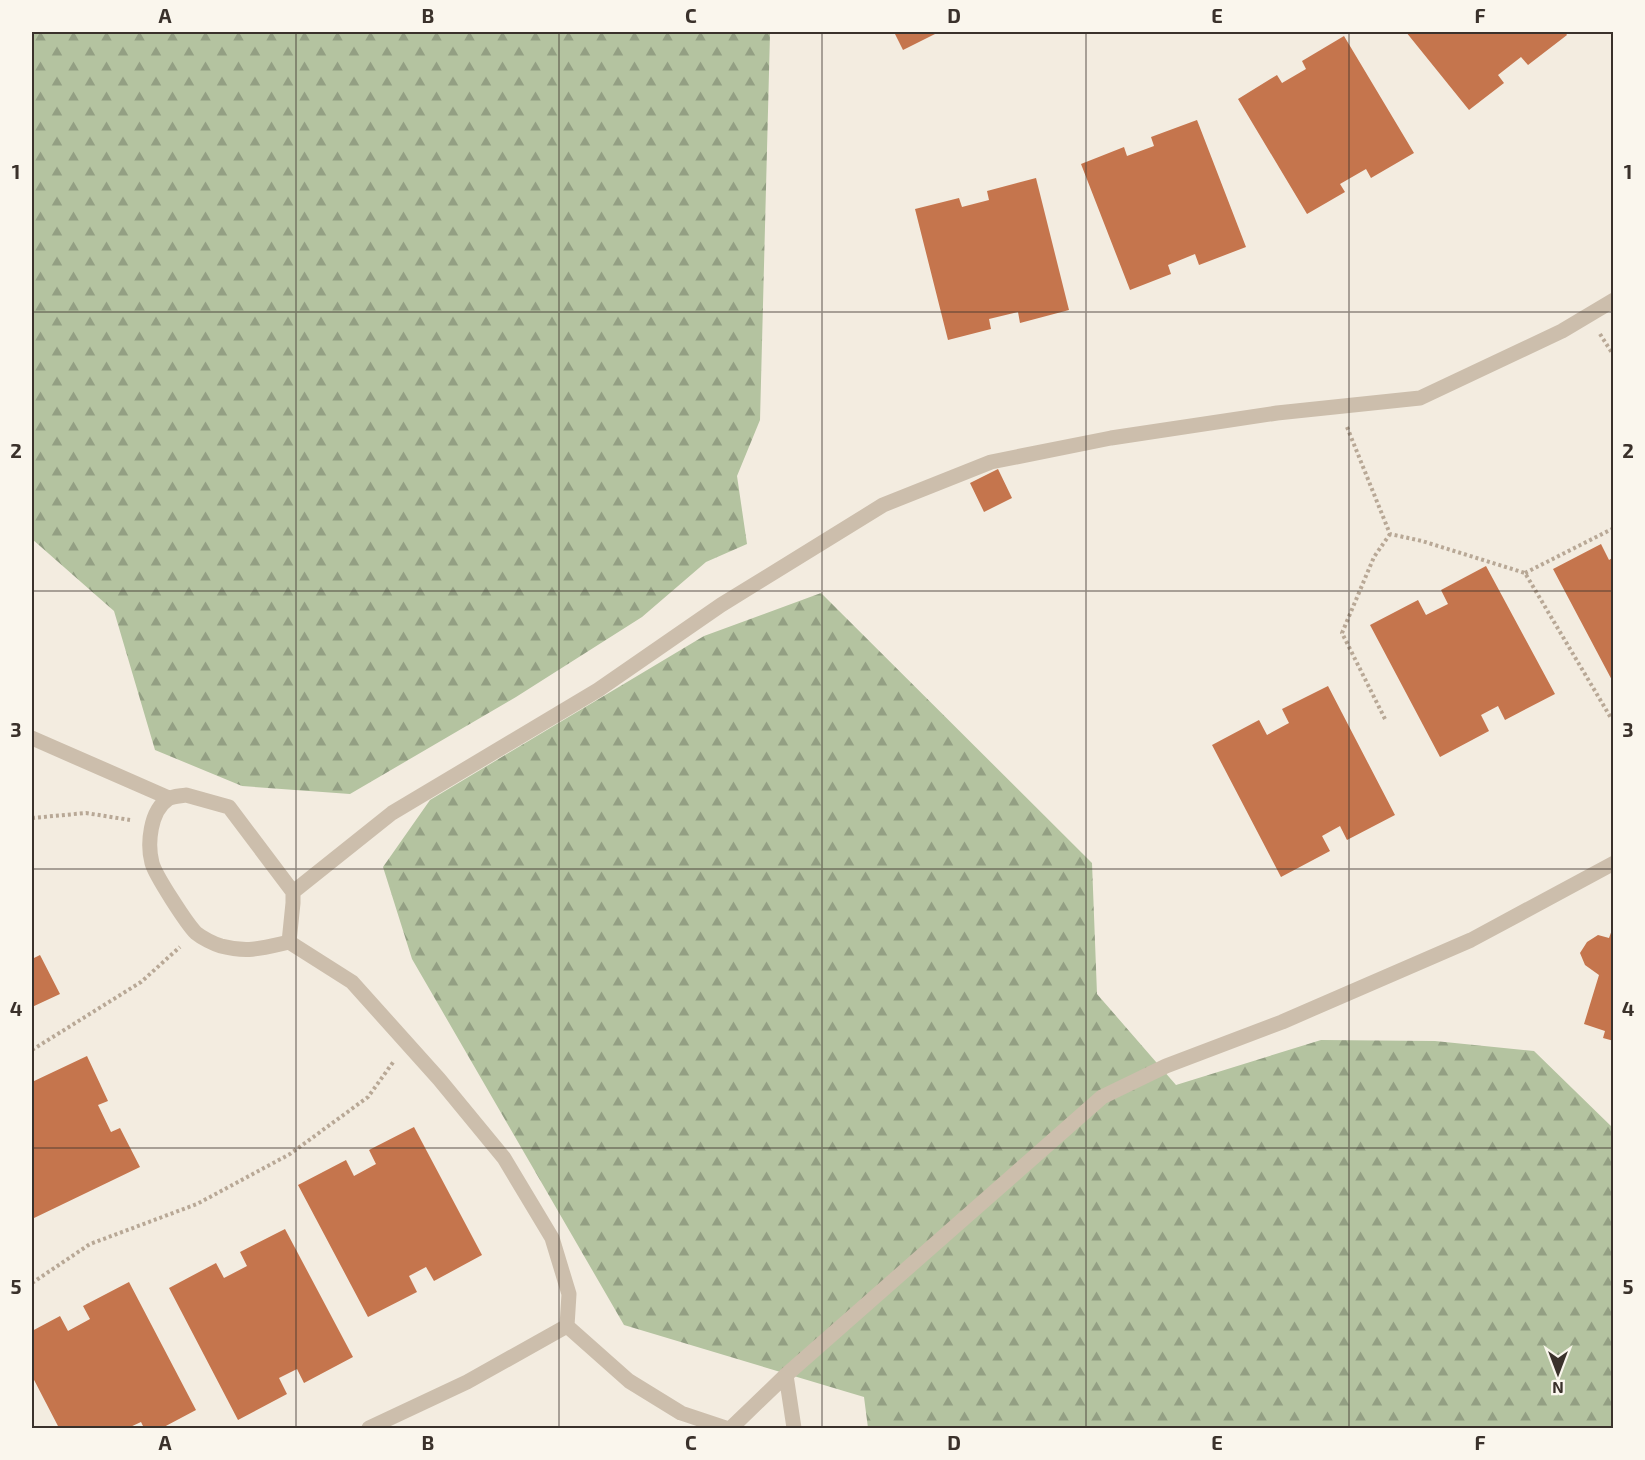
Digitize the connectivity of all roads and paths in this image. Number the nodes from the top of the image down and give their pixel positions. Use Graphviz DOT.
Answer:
graph roads {
  1 [pos="1614,300"];
  2 [pos="1339,407"];
  3 [pos="1614,528"];
  4 [pos="1390,534"];
  5 [pos="1525,573"];
  6 [pos="1614,718"];
  7 [pos="1385,719"];
  8 [pos="32,738"];
  9 [pos="169,798"];
  10 [pos="32,818"];
  11 [pos="152,824"];
  12 [pos="1614,863"];
  13 [pos="292,892"];
  14 [pos="196,933"];
  15 [pos="289,942"];
  16 [pos="407,1044"];
  17 [pos="32,1050"];
  18 [pos="32,1283"];
  19 [pos="567,1326"];
  20 [pos="786,1375"];
  21 [pos="369,1428"];
  22 [pos="726,1428"];
  23 [pos="731,1428"];
  24 [pos="794,1428"];
  1 -- 2 [label="lane"];
  2 -- 4 [label="path"];
  2 -- 13 [label="lane"];
  3 -- 5 [label="path"];
  4 -- 5 [label="path"];
  4 -- 7 [label="path"];
  5 -- 6 [label="path"];
  8 -- 9 [label="lane"];
  9 -- 11 [label="lane"];
  9 -- 13 [label="lane"];
  10 -- 11 [label="path"];
  11 -- 14 [label="lane"];
  12 -- 20 [label="lane"];
  13 -- 15 [label="lane"];
  14 -- 15 [label="lane"];
  14 -- 17 [label="path"];
  15 -- 16 [label="lane"];
  16 -- 18 [label="path"];
  16 -- 19 [label="lane"];
  19 -- 21 [label="lane"];
  19 -- 22 [label="lane"];
  20 -- 23 [label="lane"];
  20 -- 24 [label="lane"];
}
